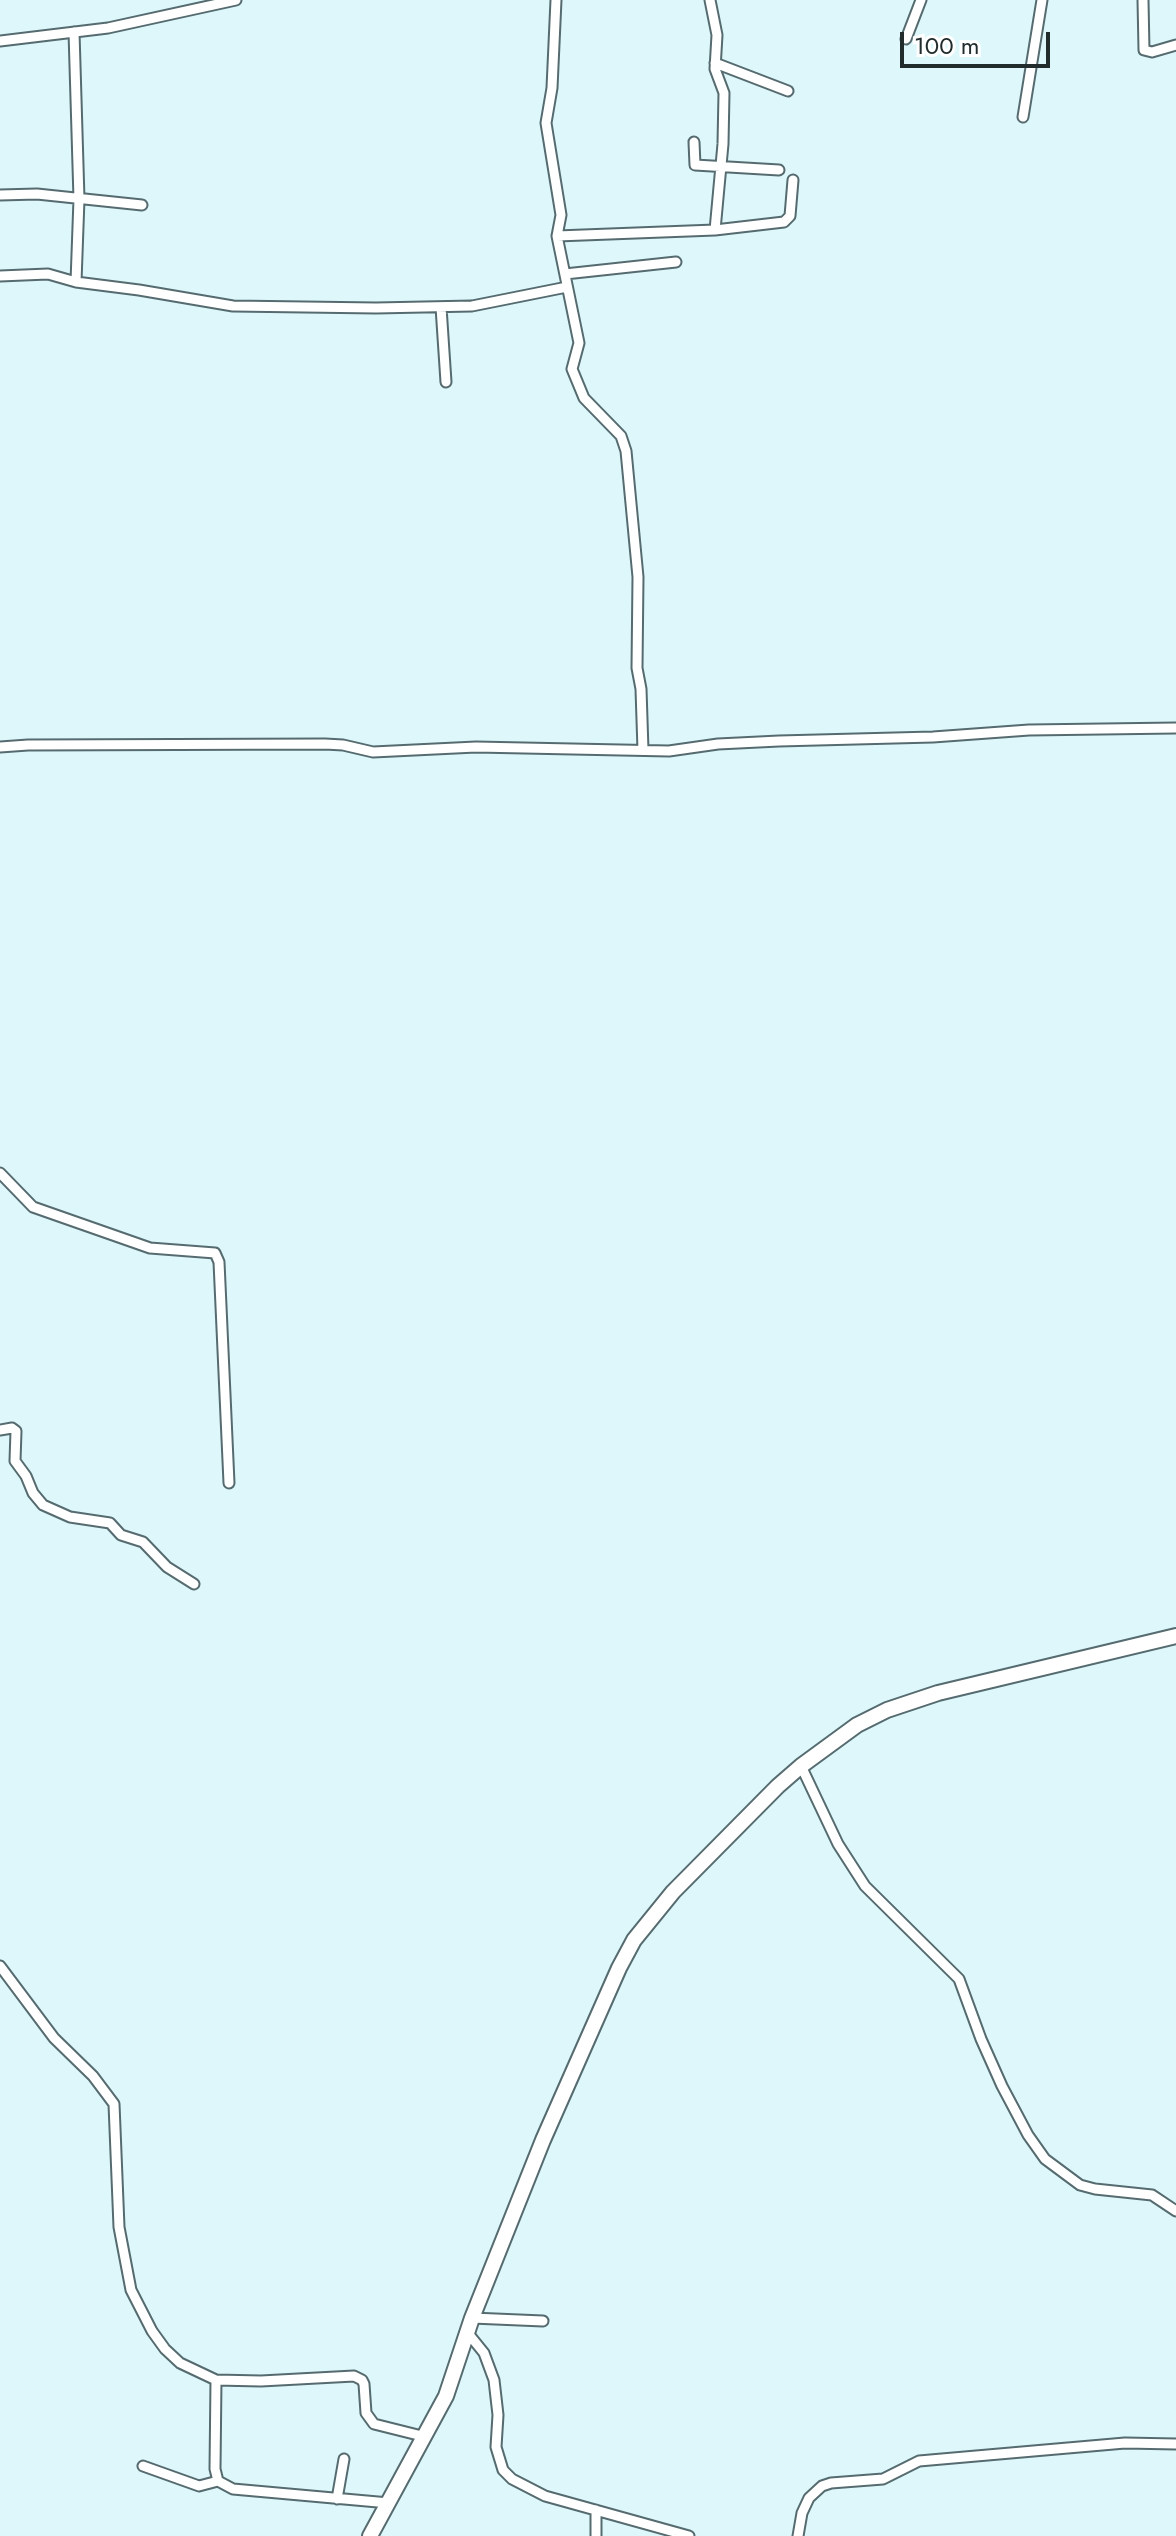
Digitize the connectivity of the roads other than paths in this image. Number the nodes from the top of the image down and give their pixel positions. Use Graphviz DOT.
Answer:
graph roads {
  1 [pos="236,0"];
  2 [pos="556,0"];
  3 [pos="710,0"];
  4 [pos="921,0"];
  5 [pos="1042,0"];
  6 [pos="1143,0"];
  7 [pos="74,32"];
  8 [pos="906,39"];
  9 [pos="0,41"];
  10 [pos="1176,45"];
  11 [pos="715,63"];
  12 [pos="788,91"];
  13 [pos="1023,117"];
  14 [pos="694,142"];
  15 [pos="720,166"];
  16 [pos="779,170"];
  17 [pos="793,180"];
  18 [pos="0,195"];
  19 [pos="79,199"];
  20 [pos="142,205"];
  21 [pos="715,230"];
  22 [pos="557,236"];
  23 [pos="676,262"];
  24 [pos="565,274"];
  25 [pos="0,276"];
  26 [pos="76,282"];
  27 [pos="567,287"];
  28 [pos="441,307"];
  29 [pos="446,382"];
  30 [pos="1176,728"];
  31 [pos="0,747"];
  32 [pos="643,750"];
  33 [pos="0,1173"];
  34 [pos="0,1430"];
  35 [pos="229,1483"];
  36 [pos="194,1584"];
  37 [pos="1176,1636"];
  38 [pos="801,1766"];
  39 [pos="0,1966"];
  40 [pos="1176,2211"];
  41 [pos="543,2321"];
  42 [pos="469,2325"];
  43 [pos="216,2380"];
  44 [pos="426,2437"];
  45 [pos="1176,2444"];
  46 [pos="344,2459"];
  47 [pos="143,2466"];
  48 [pos="218,2481"];
  49 [pos="337,2499"];
  50 [pos="389,2503"];
  51 [pos="596,2510"];
  52 [pos="370,2536"];
  53 [pos="596,2536"];
  54 [pos="689,2536"];
  55 [pos="798,2536"];
  1 -- 7 [label="street"];
  2 -- 22 [label="street"];
  3 -- 11 [label="street"];
  4 -- 8 [label="street"];
  5 -- 13 [label="street"];
  6 -- 10 [label="street"];
  7 -- 9 [label="street"];
  7 -- 19 [label="street"];
  11 -- 12 [label="street"];
  11 -- 15 [label="street"];
  14 -- 15 [label="street"];
  15 -- 16 [label="street"];
  15 -- 21 [label="street"];
  17 -- 21 [label="street"];
  18 -- 19 [label="street"];
  19 -- 20 [label="street"];
  19 -- 26 [label="street"];
  21 -- 22 [label="street"];
  22 -- 24 [label="street"];
  23 -- 24 [label="street"];
  24 -- 27 [label="street"];
  25 -- 26 [label="street"];
  26 -- 28 [label="street"];
  27 -- 28 [label="street"];
  27 -- 32 [label="street"];
  28 -- 29 [label="street"];
  30 -- 32 [label="street"];
  31 -- 32 [label="street"];
  33 -- 35 [label="street"];
  34 -- 36 [label="street"];
  37 -- 38 [label="main road"];
  38 -- 40 [label="street"];
  38 -- 42 [label="main road"];
  39 -- 43 [label="street"];
  41 -- 42 [label="street"];
  42 -- 44 [label="main road"];
  42 -- 51 [label="street"];
  43 -- 44 [label="street"];
  43 -- 48 [label="street"];
  44 -- 50 [label="main road"];
  45 -- 55 [label="street"];
  46 -- 49 [label="street"];
  47 -- 48 [label="street"];
  48 -- 49 [label="street"];
  49 -- 50 [label="street"];
  50 -- 52 [label="main road"];
  51 -- 53 [label="street"];
  51 -- 54 [label="street"];
}
